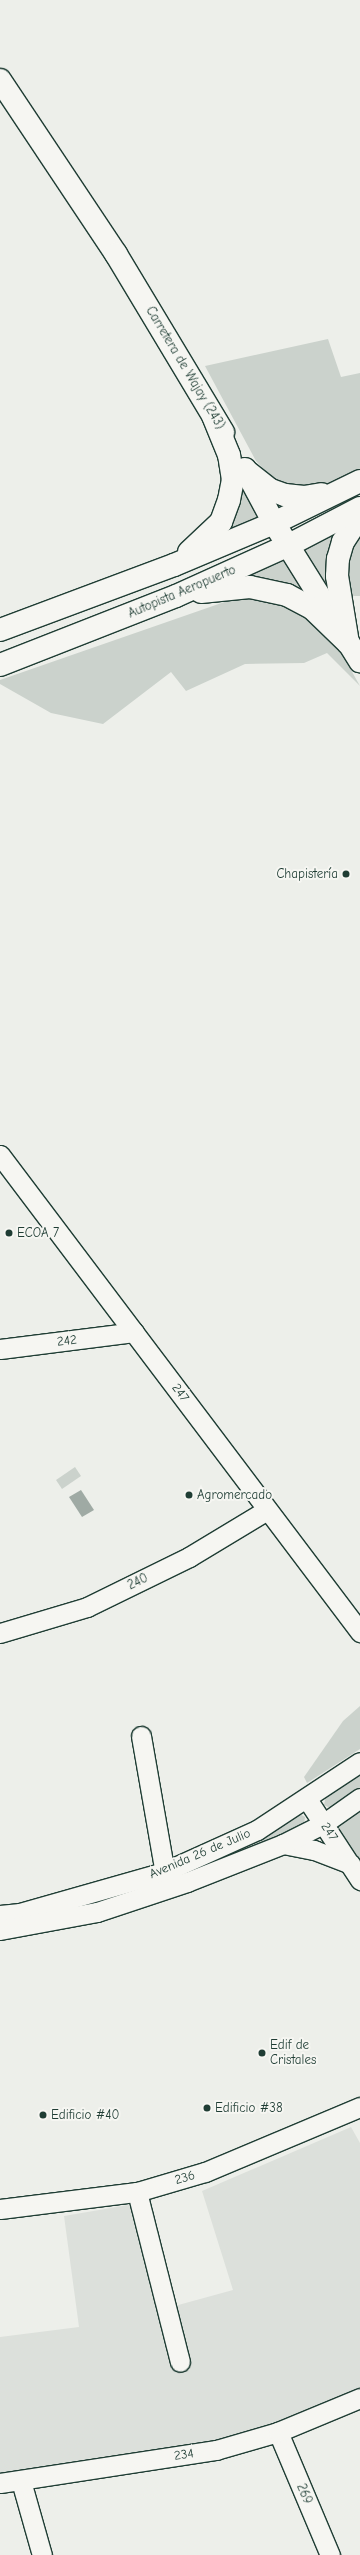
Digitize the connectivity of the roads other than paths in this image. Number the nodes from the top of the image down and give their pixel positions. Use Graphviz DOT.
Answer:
graph roads {
  1 [pos="0,80"];
  2 [pos="213,416"];
  3 [pos="246,470"];
  4 [pos="353,485"];
  5 [pos="360,508"];
  6 [pos="360,516"];
  7 [pos="274,522"];
  8 [pos="289,545"];
  9 [pos="174,565"];
  10 [pos="176,596"];
  11 [pos="0,630"];
  12 [pos="354,652"];
  13 [pos="0,665"];
  14 [pos="0,1154"];
  15 [pos="134,1332"];
  16 [pos="0,1349"];
  17 [pos="267,1510"];
  18 [pos="360,1632"];
  19 [pos="0,1633"];
  20 [pos="141,1736"];
  21 [pos="360,1762"];
  22 [pos="360,1798"];
  23 [pos="307,1799"];
  24 [pos="323,1824"];
  25 [pos="283,1844"];
  26 [pos="355,1872"];
  27 [pos="166,1880"];
  28 [pos="0,1915"];
  29 [pos="0,1930"];
  30 [pos="360,2107"];
  31 [pos="137,2192"];
  32 [pos="0,2209"];
  33 [pos="180,2362"];
  34 [pos="360,2398"];
  35 [pos="278,2432"];
  36 [pos="21,2481"];
  37 [pos="0,2484"];
  38 [pos="42,2555"];
  39 [pos="330,2555"];
  1 -- 2 [label="main road, Carretera de Wajay (243)"];
  2 -- 3 [label="main road, Carretera de Wajay (243)"];
  2 -- 9 [label="main road"];
  3 -- 4 [label="main road"];
  3 -- 7 [label="main road, Carretera de Wajay (243)"];
  4 -- 7 [label="main road"];
  5 -- 8 [label="main road, Autopista Aeropuerto"];
  6 -- 12 [label="main road"];
  7 -- 8 [label="main road, Carretera de Wajay (243)"];
  7 -- 9 [label="main road"];
  8 -- 10 [label="main road, Autopista Aeropuerto"];
  8 -- 12 [label="main road, Carretera de Wajay (243)"];
  9 -- 11 [label="main road"];
  10 -- 12 [label="main road"];
  10 -- 13 [label="main road, Autopista Aeropuerto"];
  14 -- 15 [label="street, 247"];
  15 -- 16 [label="street, 242"];
  15 -- 17 [label="street, 247"];
  17 -- 18 [label="street, 247"];
  17 -- 19 [label="street, 240"];
  20 -- 27 [label="street"];
  21 -- 23 [label="street, Avenida 26 de Julio"];
  22 -- 24 [label="street, Avenida 26 de Julio"];
  23 -- 24 [label="street, 247"];
  23 -- 27 [label="street, Avenida 26 de Julio"];
  24 -- 25 [label="street, Avenida 26 de Julio"];
  24 -- 26 [label="street, 247"];
  25 -- 26 [label="street, 247"];
  25 -- 27 [label="street, Avenida 26 de Julio"];
  27 -- 28 [label="street, Avenida 26 de Julio"];
  27 -- 29 [label="street, Avenida 26 de Julio"];
  30 -- 31 [label="street, 236"];
  31 -- 32 [label="street, 236"];
  31 -- 33 [label="street"];
  34 -- 35 [label="street, 234"];
  35 -- 36 [label="street, 234"];
  35 -- 39 [label="street, 269"];
  36 -- 37 [label="street, 234"];
  36 -- 38 [label="street"];
}
